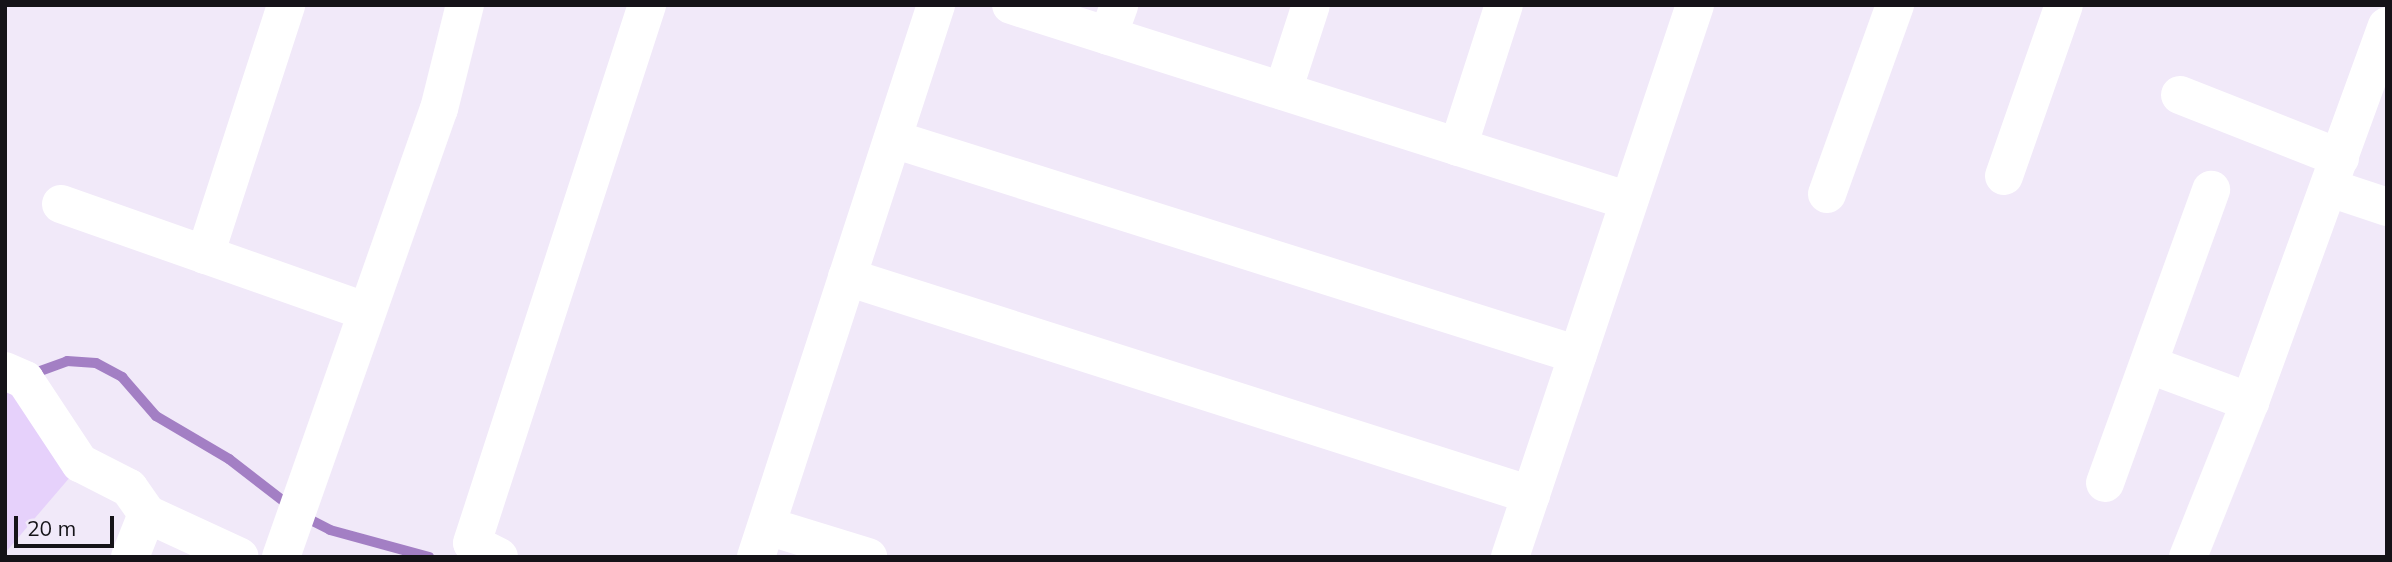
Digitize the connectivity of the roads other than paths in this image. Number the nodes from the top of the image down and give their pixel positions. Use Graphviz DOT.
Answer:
graph roads {
  1 [pos="286,5"];
  2 [pos="465,5"];
  3 [pos="647,5"];
  4 [pos="936,5"];
  5 [pos="1011,5"];
  6 [pos="1311,5"];
  7 [pos="1504,5"];
  8 [pos="1695,5"];
  9 [pos="1895,5"];
  10 [pos="2064,5"];
  11 [pos="1113,21"];
  12 [pos="2387,26"];
  13 [pos="1283,91"];
  14 [pos="2180,95"];
  15 [pos="893,139"];
  16 [pos="1458,147"];
  17 [pos="2330,163"];
  18 [pos="2004,176"];
  19 [pos="2211,190"];
  20 [pos="1827,194"];
  21 [pos="1629,201"];
  22 [pos="61,204"];
  23 [pos="2387,207"];
  24 [pos="205,255"];
  25 [pos="847,277"];
  26 [pos="367,312"];
  27 [pos="1578,355"];
  28 [pos="2150,365"];
  29 [pos="5,372"];
  30 [pos="2240,398"];
  31 [pos="2105,483"];
  32 [pos="1531,495"];
  33 [pos="148,513"];
  34 [pos="762,541"];
  35 [pos="130,557"];
  36 [pos="240,557"];
  37 [pos="281,557"];
  38 [pos="499,557"];
  39 [pos="867,557"];
  40 [pos="1510,557"];
  41 [pos="2188,557"];
  1 -- 24 [label="street"];
  2 -- 26 [label="street"];
  3 -- 38 [label="street"];
  4 -- 15 [label="street"];
  5 -- 11 [label="street"];
  6 -- 13 [label="street"];
  7 -- 16 [label="street"];
  8 -- 21 [label="street"];
  9 -- 20 [label="street"];
  10 -- 18 [label="street"];
  11 -- 13 [label="street"];
  12 -- 17 [label="street"];
  13 -- 16 [label="street"];
  14 -- 17 [label="street"];
  15 -- 25 [label="street"];
  15 -- 27 [label="street"];
  16 -- 21 [label="street"];
  17 -- 23 [label="street"];
  17 -- 30 [label="street"];
  19 -- 28 [label="street"];
  21 -- 27 [label="street"];
  22 -- 24 [label="street"];
  24 -- 26 [label="street"];
  25 -- 32 [label="street"];
  25 -- 34 [label="street"];
  26 -- 37 [label="street"];
  27 -- 32 [label="street"];
  28 -- 30 [label="street"];
  28 -- 31 [label="street"];
  29 -- 33 [label="street"];
  30 -- 41 [label="street"];
  32 -- 40 [label="street"];
  33 -- 35 [label="street"];
  33 -- 36 [label="street"];
  34 -- 39 [label="street"];
}
